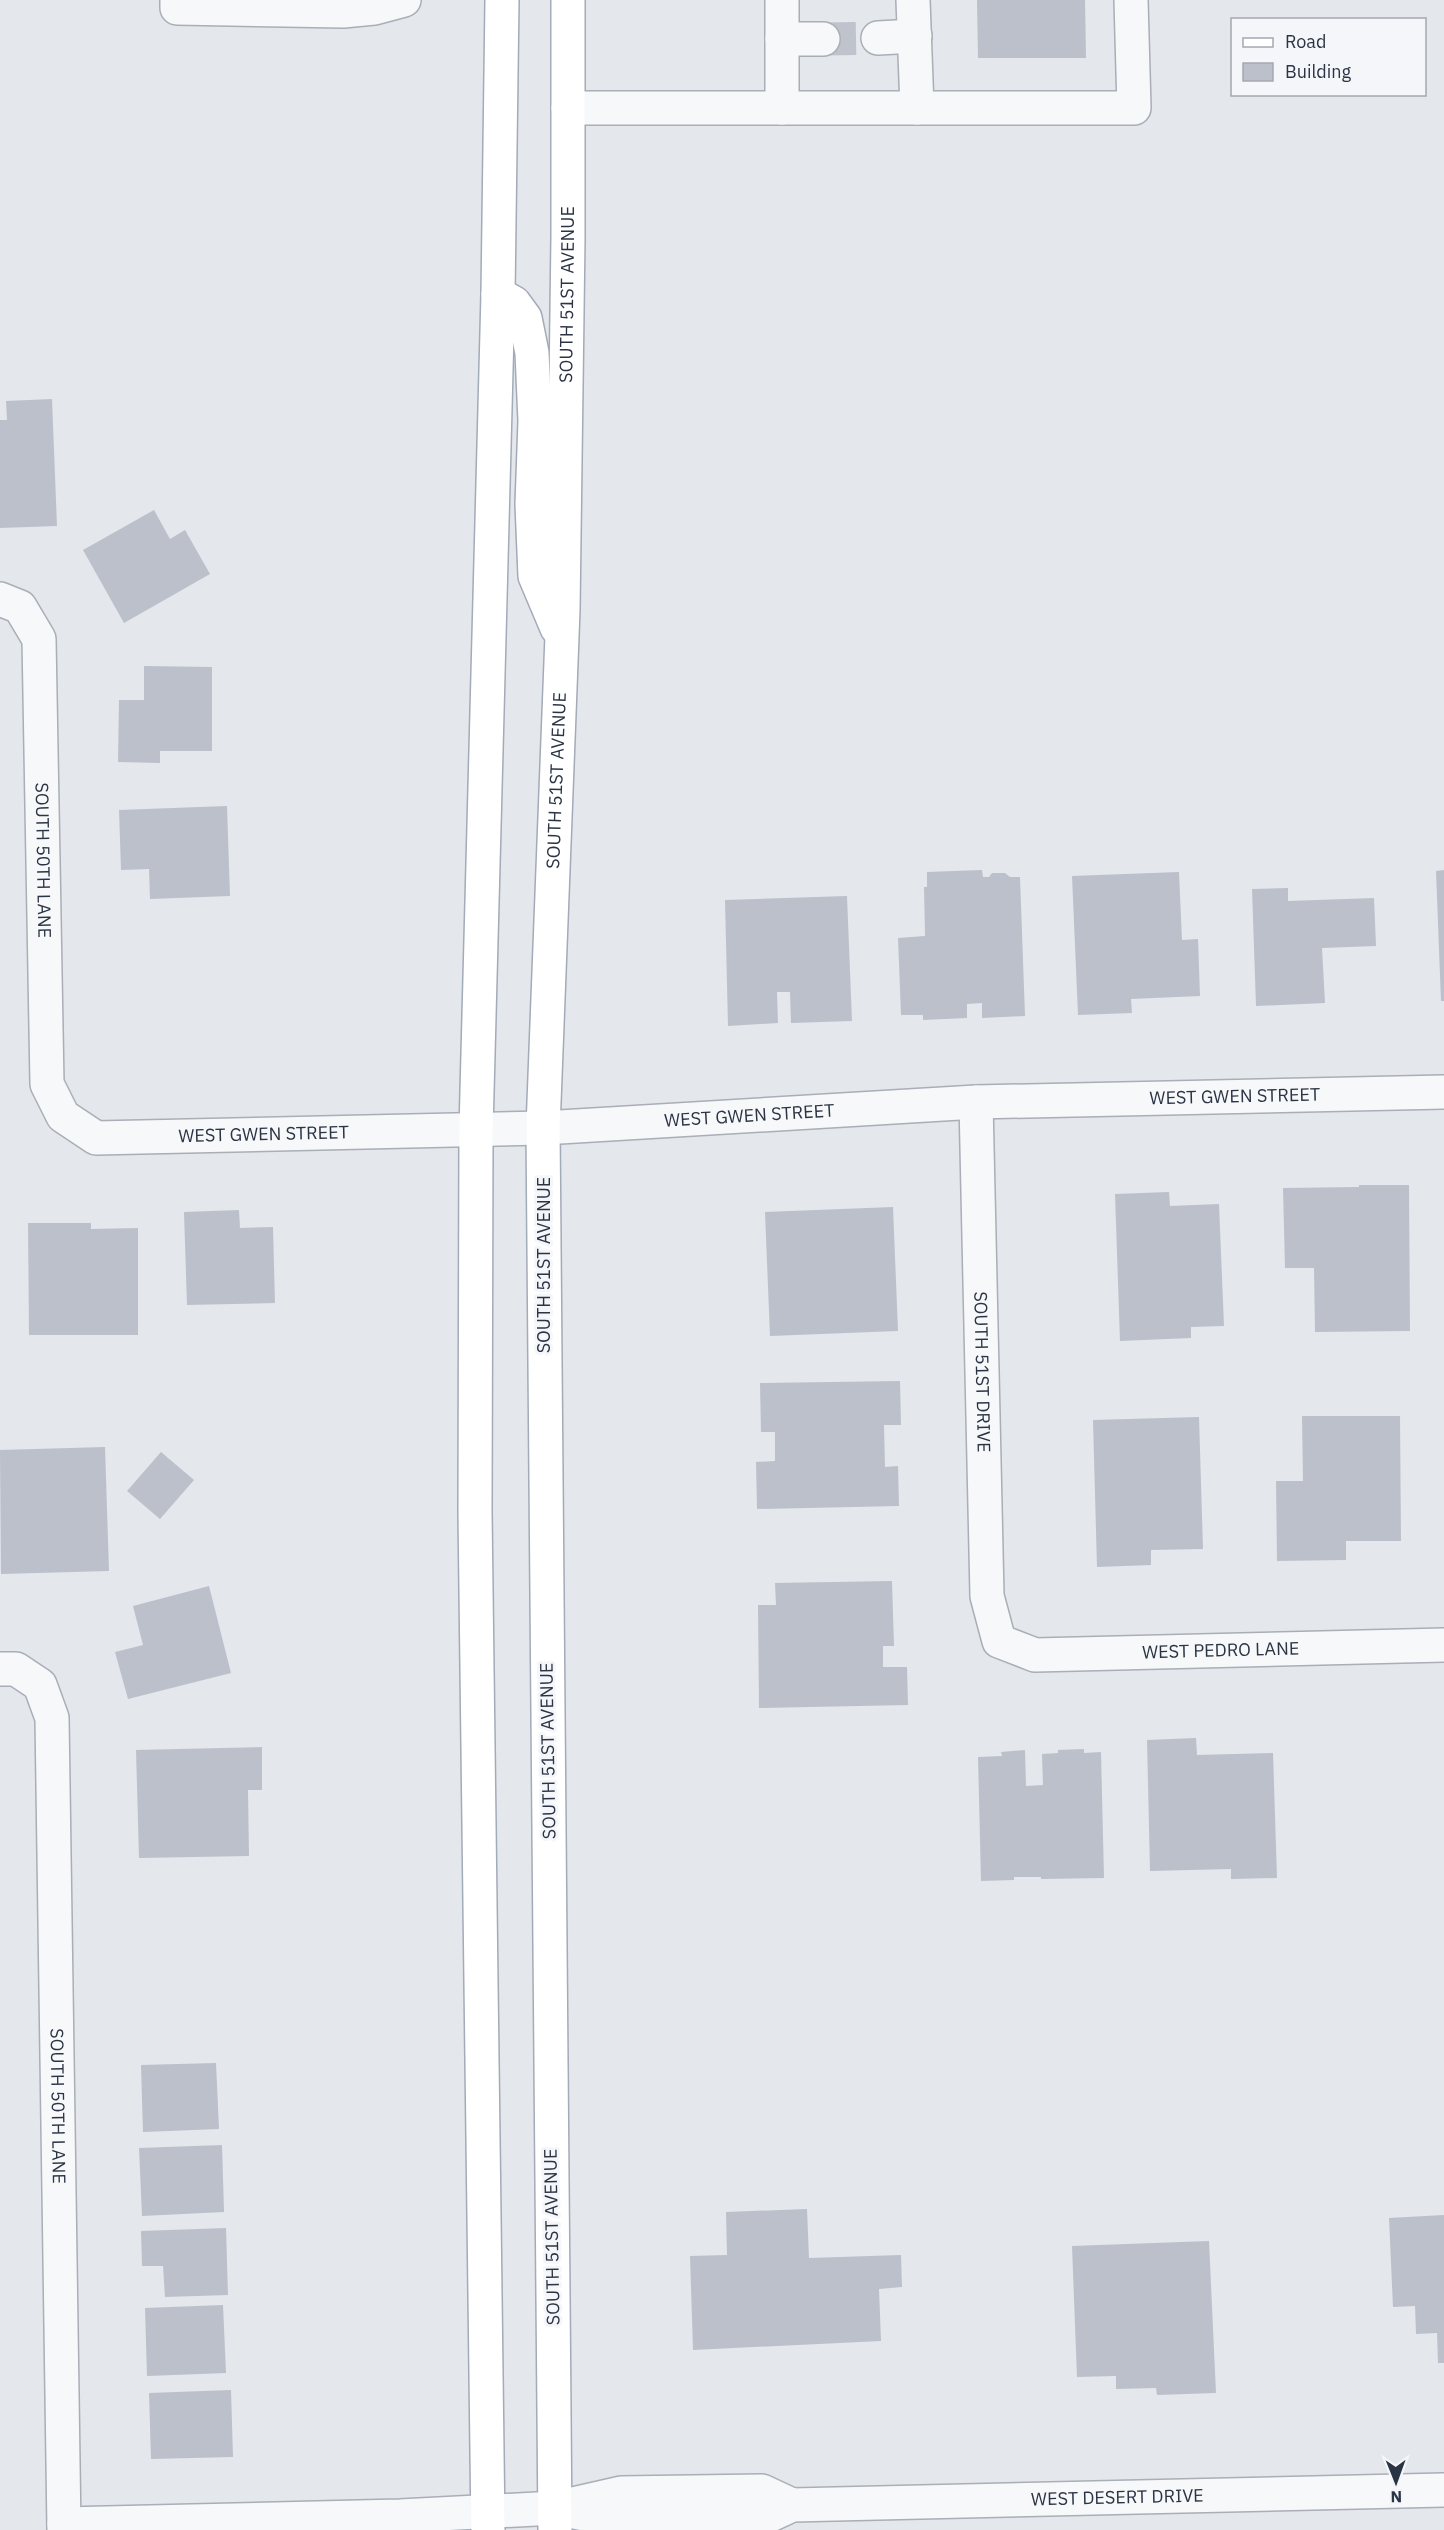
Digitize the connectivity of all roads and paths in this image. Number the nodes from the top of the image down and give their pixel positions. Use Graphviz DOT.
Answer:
graph roads {
  1 [pos="177,0"];
  2 [pos="404,0"];
  3 [pos="502,0"];
  4 [pos="568,0"];
  5 [pos="782,0"];
  6 [pos="913,0"];
  7 [pos="1131,0"];
  8 [pos="915,36"];
  9 [pos="878,38"];
  10 [pos="782,39"];
  11 [pos="824,39"];
  12 [pos="568,108"];
  13 [pos="782,108"];
  14 [pos="917,108"];
  15 [pos="498,294"];
  16 [pos="10,603"];
  17 [pos="562,638"];
  18 [pos="1444,1092"];
  19 [pos="976,1102"];
  20 [pos="63,1116"];
  21 [pos="543,1128"];
  22 [pos="476,1130"];
  23 [pos="999,1641"];
  24 [pos="1444,1645"];
  25 [pos="0,1669"];
  26 [pos="1444,2490"];
  27 [pos="555,2519"];
  28 [pos="488,2521"];
  29 [pos="64,2527"];
  1 -- 2 [label="street"];
  3 -- 15 [label="main road"];
  4 -- 12 [label="main road, SOUTH 51ST AVENUE"];
  5 -- 10 [label="street"];
  6 -- 8 [label="street"];
  7 -- 14 [label="street"];
  8 -- 9 [label="street"];
  8 -- 14 [label="street"];
  10 -- 11 [label="street"];
  10 -- 13 [label="street"];
  12 -- 13 [label="street"];
  12 -- 17 [label="main road, SOUTH 51ST AVENUE"];
  13 -- 14 [label="street"];
  15 -- 17 [label="main road"];
  15 -- 22 [label="main road"];
  16 -- 20 [label="street, SOUTH 50TH LANE"];
  17 -- 21 [label="main road, SOUTH 51ST AVENUE"];
  18 -- 19 [label="street, WEST GWEN STREET"];
  19 -- 21 [label="street, WEST GWEN STREET"];
  19 -- 23 [label="street, SOUTH 51ST DRIVE"];
  20 -- 22 [label="street, WEST GWEN STREET"];
  21 -- 22 [label="street, WEST GWEN STREET"];
  21 -- 27 [label="main road, SOUTH 51ST AVENUE"];
  22 -- 28 [label="main road"];
  23 -- 24 [label="street, WEST PEDRO LANE"];
  25 -- 29 [label="street, SOUTH 50TH LANE"];
  26 -- 27 [label="street, WEST DESERT DRIVE"];
  27 -- 28 [label="street, WEST DESERT DRIVE"];
  28 -- 29 [label="street, WEST DESERT DRIVE"];
}
